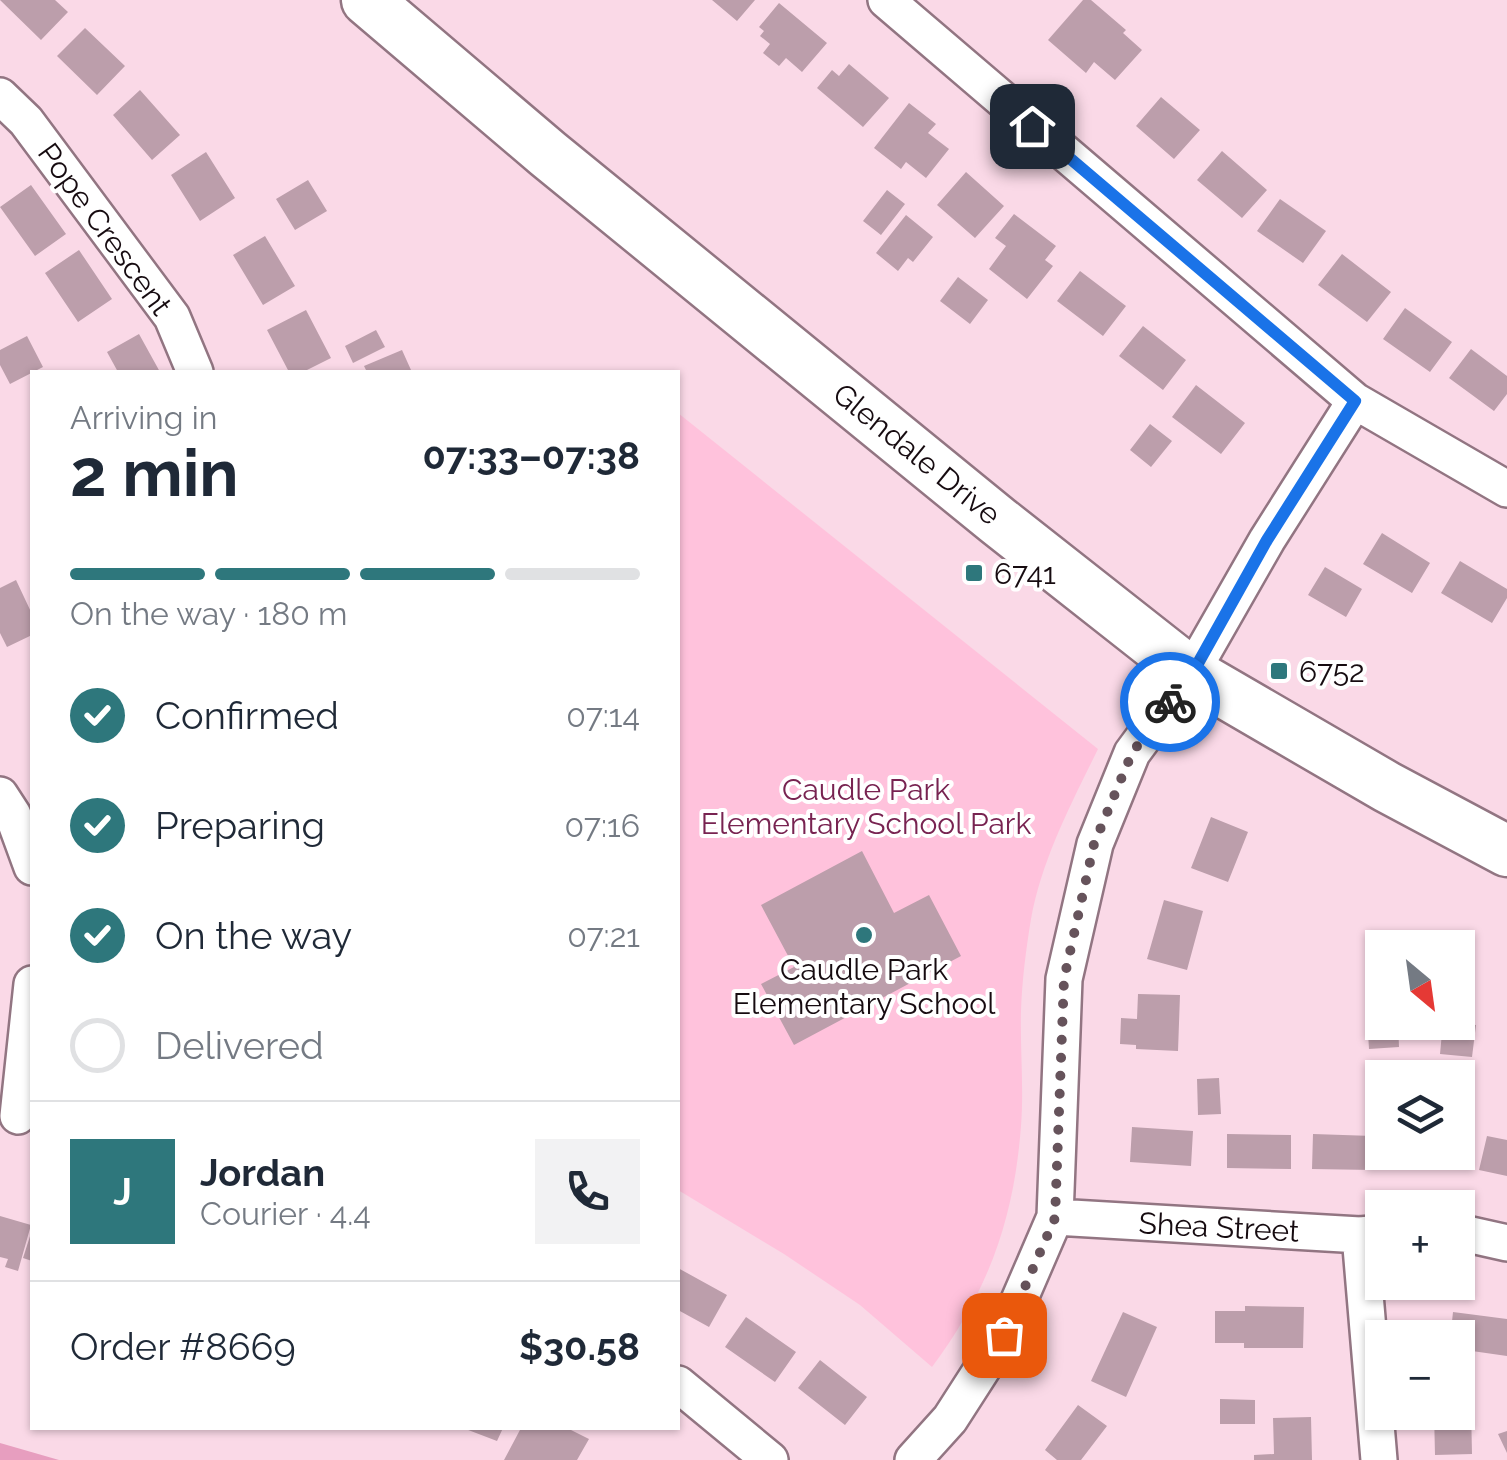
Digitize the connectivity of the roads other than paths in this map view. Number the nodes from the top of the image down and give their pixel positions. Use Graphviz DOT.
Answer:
graph roads {
  1 [pos="367,0"];
  2 [pos="886,0"];
  3 [pos="0,96"];
  4 [pos="194,370"];
  5 [pos="1355,401"];
  6 [pos="1507,489"];
  7 [pos="1192,674"];
  8 [pos="15,805"];
  9 [pos="1507,851"];
  10 [pos="30,861"];
  11 [pos="30,1002"];
  12 [pos="17,1117"];
  13 [pos="1055,1218"];
  14 [pos="1365,1234"];
  15 [pos="1475,1235"];
  16 [pos="1507,1242"];
  17 [pos="1373,1300"];
  18 [pos="680,1386"];
  19 [pos="770,1460"];
  20 [pos="913,1460"];
  21 [pos="1379,1460"];
  1 -- 7 [label="main road, Glendale Drive"];
  2 -- 5 [label="street"];
  3 -- 4 [label="street, Pope Crescent"];
  5 -- 6 [label="street"];
  5 -- 7 [label="street"];
  7 -- 9 [label="main road, Glendale Drive"];
  7 -- 13 [label="street"];
  8 -- 10 [label="street"];
  11 -- 12 [label="street"];
  13 -- 14 [label="street, Shea Street"];
  13 -- 20 [label="street"];
  15 -- 16 [label="street"];
  17 -- 21 [label="street"];
  18 -- 19 [label="street"];
}
